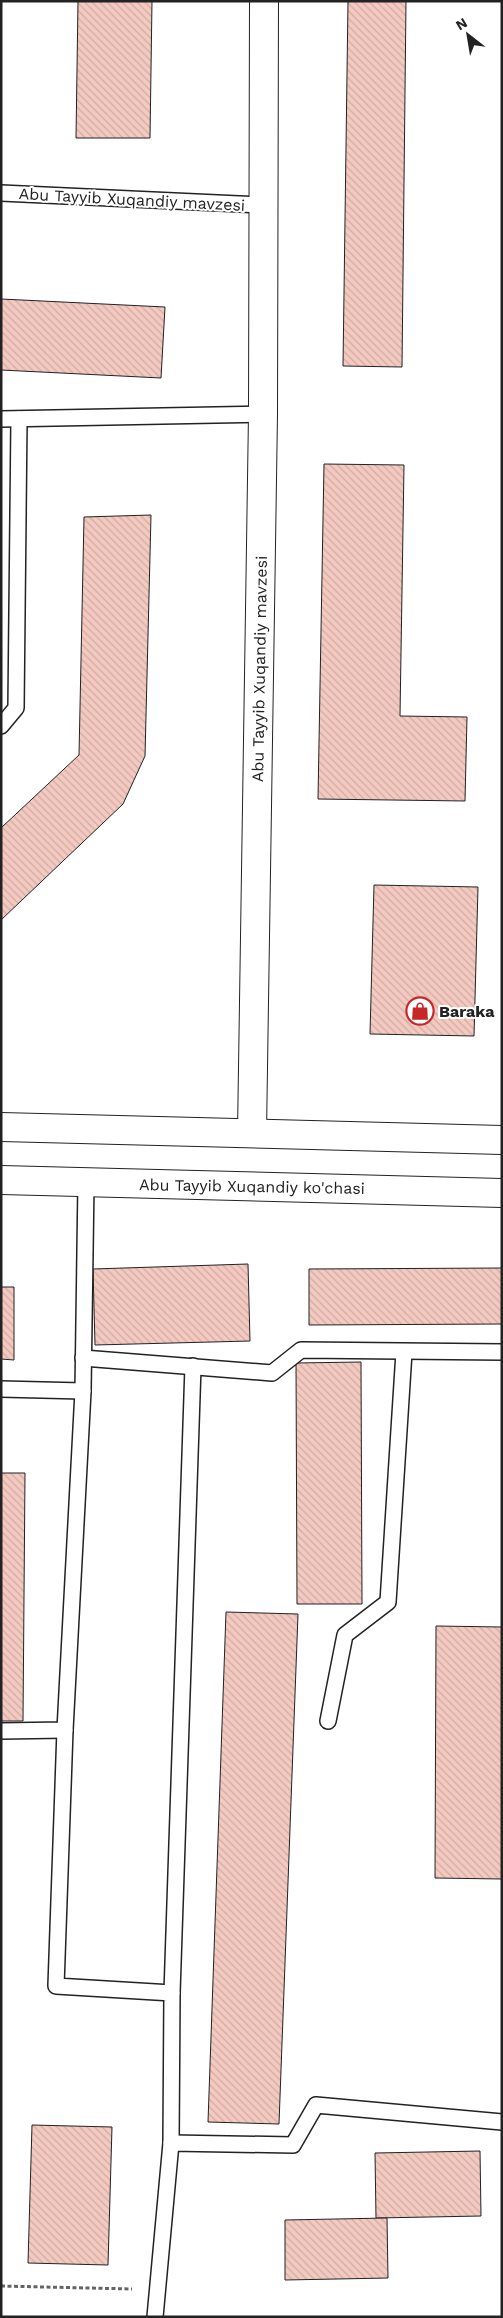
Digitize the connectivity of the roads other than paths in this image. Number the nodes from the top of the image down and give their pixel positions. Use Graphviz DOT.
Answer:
graph roads {
  1 [pos="264,1"];
  2 [pos="1,193"];
  3 [pos="263,205"];
  4 [pos="263,414"];
  5 [pos="1,419"];
  6 [pos="18,420"];
  7 [pos="1,726"];
  8 [pos="1,1127"];
  9 [pos="252,1132"];
  10 [pos="502,1140"];
  11 [pos="1,1180"];
  12 [pos="86,1182"];
  13 [pos="502,1192"];
  14 [pos="404,1352"];
  15 [pos="502,1352"];
  16 [pos="83,1358"];
  17 [pos="192,1366"];
  18 [pos="1,1389"];
  19 [pos="83,1391"];
  20 [pos="328,1721"];
  21 [pos="65,1730"];
  22 [pos="1,1731"];
  23 [pos="172,1993"];
  24 [pos="502,2122"];
  25 [pos="171,2143"];
  26 [pos="155,2317"];
  1 -- 3 [label="street, Abu Tayyib Xuqandiy mavzesi"];
  2 -- 3 [label="lane, Abu Tayyib Xuqandiy mavzesi"];
  3 -- 4 [label="street, Abu Tayyib Xuqandiy mavzesi"];
  4 -- 6 [label="lane"];
  4 -- 9 [label="street, Abu Tayyib Xuqandiy mavzesi"];
  5 -- 6 [label="lane"];
  6 -- 7 [label="lane"];
  8 -- 9 [label="street"];
  9 -- 10 [label="street"];
  11 -- 12 [label="street, Abu Tayyib Xuqandiy ko'chasi"];
  12 -- 13 [label="street, Abu Tayyib Xuqandiy ko'chasi"];
  12 -- 16 [label="lane"];
  14 -- 15 [label="lane"];
  14 -- 17 [label="lane"];
  14 -- 20 [label="lane"];
  16 -- 17 [label="lane"];
  16 -- 19 [label="lane"];
  17 -- 23 [label="lane"];
  18 -- 19 [label="lane"];
  19 -- 21 [label="lane"];
  21 -- 22 [label="lane"];
  21 -- 23 [label="lane"];
  23 -- 25 [label="lane"];
  24 -- 25 [label="lane"];
  25 -- 26 [label="lane"];
}
